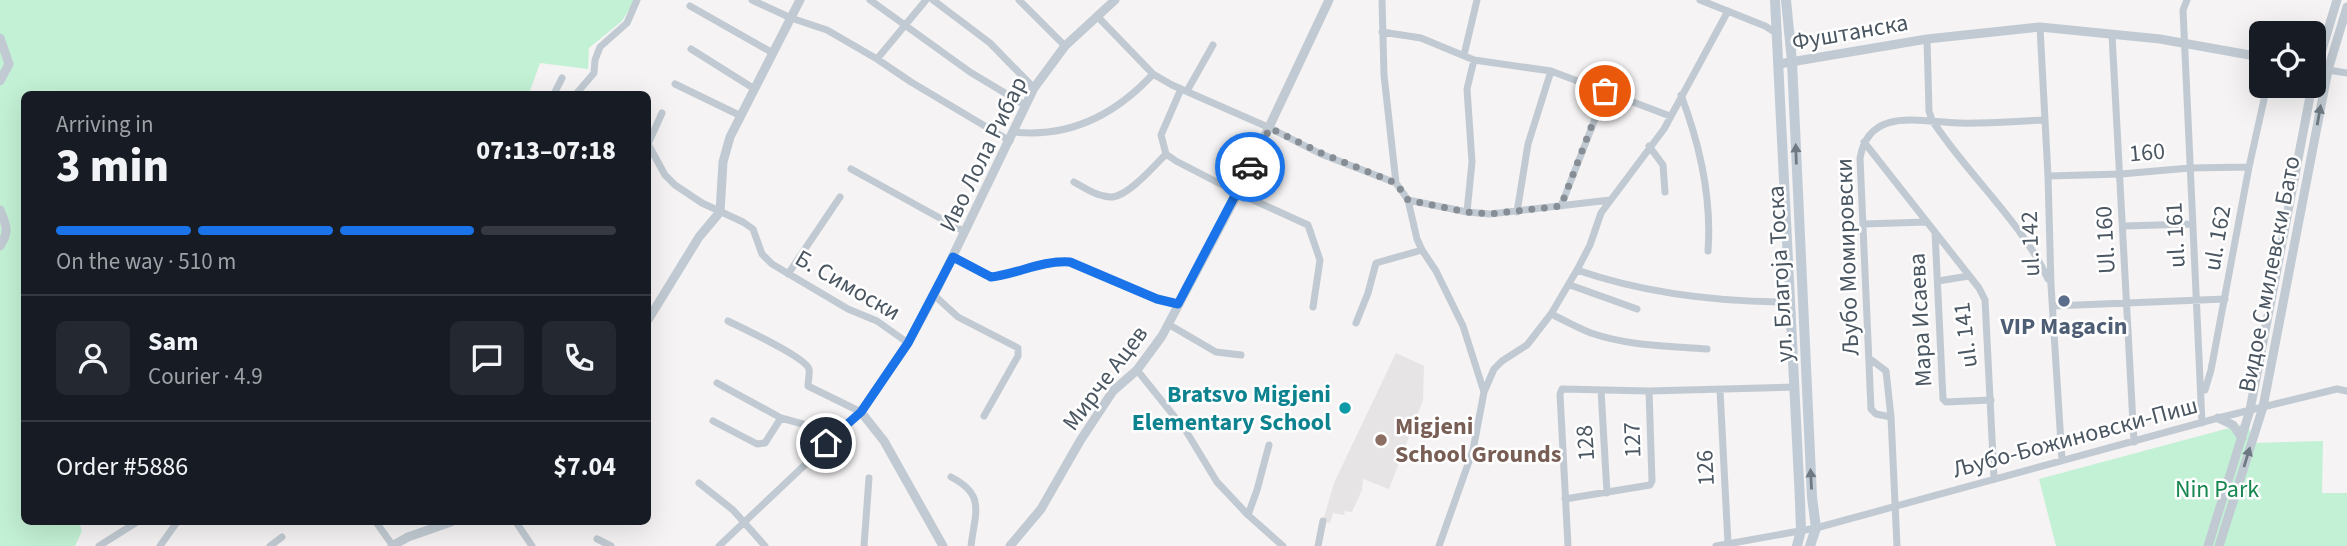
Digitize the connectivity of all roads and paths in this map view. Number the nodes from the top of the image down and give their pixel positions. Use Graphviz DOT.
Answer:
graph roads {
  1 [pos="637,0"];
  2 [pos="752,0"];
  3 [pos="800,0"];
  4 [pos="870,0"];
  5 [pos="926,0"];
  6 [pos="933,0"];
  7 [pos="1019,0"];
  8 [pos="1115,0"];
  9 [pos="1329,0"];
  10 [pos="1382,0"];
  11 [pos="1477,0"];
  12 [pos="1700,0"];
  13 [pos="1775,0"];
  14 [pos="1786,0"];
  15 [pos="2187,0"];
  16 [pos="2337,0"];
  17 [pos="690,6"];
  18 [pos="2347,7"];
  19 [pos="1728,11"];
  20 [pos="1097,16"];
  21 [pos="791,18"];
  22 [pos="904,24"];
  23 [pos="2040,27"];
  24 [pos="1382,32"];
  25 [pos="2326,33"];
  26 [pos="1777,34"];
  27 [pos="2112,35"];
  28 [pos="0,38"];
  29 [pos="1927,39"];
  30 [pos="2185,44"];
  31 [pos="1213,45"];
  32 [pos="1065,46"];
  33 [pos="691,49"];
  34 [pos="774,53"];
  35 [pos="1464,55"];
  36 [pos="2249,55"];
  37 [pos="877,59"];
  38 [pos="1474,60"];
  39 [pos="1792,62"];
  40 [pos="1780,64"];
  41 [pos="2328,70"];
  42 [pos="1551,71"];
  43 [pos="2347,73"];
  44 [pos="1153,74"];
  45 [pos="562,78"];
  46 [pos="0,81"];
  47 [pos="675,84"];
  48 [pos="753,88"];
  49 [pos="1034,88"];
  50 [pos="1184,90"];
  51 [pos="556,91"];
  52 [pos="579,91"];
  53 [pos="1605,91"];
  54 [pos="1681,95"];
  55 [pos="2264,98"];
  56 [pos="2310,98"];
  57 [pos="1025,105"];
  58 [pos="662,114"];
  59 [pos="739,115"];
  60 [pos="1670,116"];
  61 [pos="1932,120"];
  62 [pos="2045,120"];
  63 [pos="1270,128"];
  64 [pos="1012,136"];
  65 [pos="651,138"];
  66 [pos="1864,142"];
  67 [pos="1649,146"];
  68 [pos="651,149"];
  69 [pos="1166,154"];
  70 [pos="2249,167"];
  71 [pos="2190,168"];
  72 [pos="851,169"];
  73 [pos="2121,174"];
  74 [pos="2048,176"];
  75 [pos="1074,183"];
  76 [pos="1396,183"];
  77 [pos="1665,192"];
  78 [pos="1238,193"];
  79 [pos="840,197"];
  80 [pos="1408,200"];
  81 [pos="1610,200"];
  82 [pos="1561,206"];
  83 [pos="0,210"];
  84 [pos="720,212"];
  85 [pos="1467,212"];
  86 [pos="1517,212"];
  87 [pos="1927,222"];
  88 [pos="1863,224"];
  89 [pos="2193,224"];
  90 [pos="2124,226"];
  91 [pos="965,232"];
  92 [pos="1935,232"];
  93 [pos="0,246"];
  94 [pos="1422,250"];
  95 [pos="1708,251"];
  96 [pos="953,257"];
  97 [pos="1577,270"];
  98 [pos="788,274"];
  99 [pos="1969,276"];
  100 [pos="1938,281"];
  101 [pos="1570,285"];
  102 [pos="2051,285"];
  103 [pos="934,295"];
  104 [pos="2225,299"];
  105 [pos="2198,301"];
  106 [pos="1791,302"];
  107 [pos="1178,304"];
  108 [pos="2128,304"];
  109 [pos="2053,306"];
  110 [pos="1313,307"];
  111 [pos="1637,309"];
  112 [pos="1551,314"];
  113 [pos="651,315"];
  114 [pos="728,321"];
  115 [pos="1356,323"];
  116 [pos="1168,324"];
  117 [pos="908,343"];
  118 [pos="1707,349"];
  119 [pos="1241,355"];
  120 [pos="1869,358"];
  121 [pos="1137,370"];
  122 [pos="718,383"];
  123 [pos="1795,387"];
  124 [pos="1601,390"];
  125 [pos="1720,390"];
  126 [pos="1649,391"];
  127 [pos="2347,391"];
  128 [pos="1484,392"];
  129 [pos="2202,396"];
  130 [pos="1991,400"];
  131 [pos="2263,407"];
  132 [pos="2250,410"];
  133 [pos="861,412"];
  134 [pos="984,416"];
  135 [pos="1891,417"];
  136 [pos="780,418"];
  137 [pos="2218,418"];
  138 [pos="713,421"];
  139 [pos="2202,423"];
  140 [pos="2242,438"];
  141 [pos="2134,442"];
  142 [pos="826,443"];
  143 [pos="1269,444"];
  144 [pos="2062,460"];
  145 [pos="951,477"];
  146 [pos="869,478"];
  147 [pos="1994,478"];
  148 [pos="699,483"];
  149 [pos="1607,494"];
  150 [pos="1566,499"];
  151 [pos="1895,507"];
  152 [pos="1248,515"];
  153 [pos="1322,521"];
  154 [pos="746,523"];
  155 [pos="132,525"];
  156 [pos="175,525"];
  157 [pos="378,525"];
  158 [pos="442,525"];
  159 [pos="518,525"];
  160 [pos="1816,528"];
  161 [pos="1801,530"];
  162 [pos="282,537"];
  163 [pos="597,539"];
  164 [pos="1728,544"];
  165 [pos="1741,544"];
  166 [pos="99,546"];
  167 [pos="160,546"];
  168 [pos="270,546"];
  169 [pos="392,546"];
  170 [pos="532,546"];
  171 [pos="611,546"];
  172 [pos="719,546"];
  173 [pos="765,546"];
  174 [pos="864,546"];
  175 [pos="943,546"];
  176 [pos="971,546"];
  177 [pos="1010,546"];
  178 [pos="1283,546"];
  179 [pos="1318,546"];
  180 [pos="1439,546"];
  181 [pos="1567,546"];
  182 [pos="1716,546"];
  183 [pos="1797,546"];
  184 [pos="1810,546"];
  185 [pos="1897,546"];
  186 [pos="2208,546"];
  187 [pos="2219,546"];
  1 -- 52 [label="street"];
  2 -- 21 [label="street"];
  3 -- 21 [label="street"];
  4 -- 22 [label="street"];
  5 -- 22 [label="street"];
  6 -- 49 [label="street"];
  7 -- 32 [label="street"];
  8 -- 20 [label="street, Иво Лола Рибар"];
  9 -- 63 [label="street, Мирче Ацев"];
  10 -- 24 [label="street"];
  11 -- 35 [label="street"];
  12 -- 19 [label="street"];
  13 -- 26 [label="main road"];
  14 -- 39 [label="main road, ул. Благоја Тоска"];
  15 -- 30 [label="street, ul. 161"];
  16 -- 25 [label="street"];
  17 -- 34 [label="street"];
  18 -- 41 [label="street, Видое Смилевски Бато"];
  19 -- 26 [label="street"];
  19 -- 54 [label="street"];
  20 -- 32 [label="street, Иво Лола Рибар"];
  20 -- 44 [label="street"];
  21 -- 34 [label="street"];
  21 -- 37 [label="street"];
  22 -- 37 [label="street"];
  22 -- 57 [label="street"];
  23 -- 27 [label="street, Фуштанска"];
  23 -- 29 [label="street, Фуштанска"];
  23 -- 62 [label="street, ul. 142"];
  24 -- 35 [label="street"];
  24 -- 76 [label="street"];
  26 -- 40 [label="main road"];
  27 -- 30 [label="street, Фуштанска"];
  27 -- 73 [label="street, Ul. 160"];
  28 -- 46 [label="street"];
  29 -- 39 [label="street, Фуштанска"];
  29 -- 61 [label="street"];
  30 -- 36 [label="street, Фуштанска"];
  30 -- 71 [label="street, ul. 161"];
  31 -- 50 [label="street"];
  32 -- 49 [label="street, Иво Лола Рибар"];
  33 -- 48 [label="street"];
  34 -- 48 [label="street"];
  35 -- 38 [label="street"];
  37 -- 64 [label="street"];
  38 -- 42 [label="street"];
  38 -- 85 [label="street"];
  39 -- 40 [label="street, Фуштанска"];
  160 -- 39 [label="main road, ул. Благоја Тоска, one-way"];
  40 -- 106 [label="main road"];
  41 -- 43 [label="street"];
  131 -- 41 [label="street, Видое Смилевски Бато, one-way"];
  42 -- 53 [label="street"];
  42 -- 86 [label="street"];
  44 -- 50 [label="street"];
  44 -- 64 [label="street"];
  45 -- 51 [label="street"];
  47 -- 59 [label="street"];
  48 -- 59 [label="street"];
  49 -- 57 [label="street, Иво Лола Рибар"];
  50 -- 63 [label="street"];
  50 -- 69 [label="street"];
  53 -- 60 [label="street"];
  53 -- 82 [label="street"];
  54 -- 60 [label="street"];
  54 -- 95 [label="street"];
  55 -- 70 [label="street, ul. 162"];
  56 -- 132 [label="street, Видое Смилевски Бато"];
  57 -- 64 [label="street, Иво Лола Рибар"];
  58 -- 65 [label="street, Б. Симоски"];
  59 -- 84 [label="street"];
  60 -- 67 [label="street"];
  61 -- 62 [label="street, Љубо Момировски"];
  61 -- 66 [label="street, Љубо Момировски"];
  61 -- 102 [label="street"];
  62 -- 74 [label="street, ul. 142"];
  63 -- 76 [label="street"];
  63 -- 78 [label="street, Мирче Ацев"];
  64 -- 91 [label="street, Иво Лола Рибар"];
  66 -- 87 [label="street, ul. 141"];
  66 -- 88 [label="street, Љубо Момировски"];
  67 -- 77 [label="street"];
  67 -- 81 [label="street"];
  68 -- 84 [label="street, Б. Симоски"];
  69 -- 75 [label="street"];
  69 -- 78 [label="street"];
  70 -- 71 [label="street, 160"];
  70 -- 104 [label="street, ul. 162"];
  71 -- 73 [label="street, 160"];
  71 -- 89 [label="street, ul. 161"];
  72 -- 91 [label="street"];
  73 -- 74 [label="street, 160"];
  73 -- 90 [label="street, Ul. 160"];
  74 -- 102 [label="street, ul. 142"];
  76 -- 80 [label="street"];
  78 -- 107 [label="street, Мирче Ацев"];
  78 -- 110 [label="street"];
  79 -- 98 [label="street"];
  80 -- 85 [label="street"];
  80 -- 94 [label="street"];
  81 -- 82 [label="street"];
  81 -- 97 [label="street"];
  82 -- 86 [label="street"];
  83 -- 93 [label="street"];
  84 -- 98 [label="street, Б. Симоски"];
  84 -- 113 [label="street"];
  85 -- 86 [label="street"];
  87 -- 88 [label="street"];
  87 -- 92 [label="street, ul. 141"];
  88 -- 120 [label="street, Љубо Момировски"];
  89 -- 90 [label="street"];
  89 -- 105 [label="street, ul. 161"];
  90 -- 108 [label="street, Ul. 160"];
  91 -- 96 [label="street, Иво Лола Рибар"];
  92 -- 99 [label="street, ul. 141"];
  92 -- 100 [label="street, Мара Исаева"];
  94 -- 115 [label="street"];
  94 -- 128 [label="street"];
  96 -- 103 [label="street, Иво Лола Рибар"];
  96 -- 107 [label="street"];
  97 -- 101 [label="street"];
  97 -- 106 [label="street"];
  98 -- 117 [label="street, Б. Симоски"];
  99 -- 100 [label="street"];
  99 -- 130 [label="street, ul. 141"];
  100 -- 130 [label="street, Мара Исаева"];
  101 -- 111 [label="street"];
  101 -- 112 [label="street"];
  102 -- 109 [label="street, ul. 142"];
  103 -- 117 [label="street, Иво Лола Рибар"];
  103 -- 134 [label="street"];
  104 -- 105 [label="street"];
  104 -- 129 [label="street, ul. 162"];
  105 -- 108 [label="street"];
  105 -- 129 [label="street, ul. 161"];
  106 -- 123 [label="main road"];
  107 -- 116 [label="street, Мирче Ацев"];
  108 -- 109 [label="street"];
  108 -- 141 [label="street, Ul. 160"];
  109 -- 144 [label="street, ul. 142"];
  112 -- 118 [label="street"];
  112 -- 128 [label="street"];
  114 -- 133 [label="street"];
  116 -- 119 [label="street"];
  116 -- 121 [label="street, Мирче Ацев"];
  117 -- 133 [label="street, Иво Лола Рибар"];
  120 -- 135 [label="street"];
  120 -- 135 [label="street, Љубо Момировски"];
  121 -- 152 [label="street"];
  121 -- 177 [label="street, Мирче Ацев"];
  122 -- 136 [label="street"];
  123 -- 125 [label="street"];
  123 -- 161 [label="main road"];
  124 -- 126 [label="street"];
  124 -- 149 [label="street, 128"];
  124 -- 150 [label="street"];
  125 -- 126 [label="street"];
  125 -- 164 [label="street, 126"];
  126 -- 149 [label="street, 127"];
  127 -- 131 [label="street, Љубо-Божиновски-Пиш"];
  128 -- 180 [label="street"];
  129 -- 139 [label="street, ul. 161"];
  130 -- 147 [label="street, ul. 141"];
  131 -- 132 [label="street, Љубо-Божиновски-Пиш"];
  187 -- 131 [label="street, Видое Смилевски Бато, one-way"];
  132 -- 137 [label="street, Љубо-Божиновски-Пиш"];
  132 -- 140 [label="street, Видое Смилевски Бато"];
  133 -- 142 [label="street"];
  133 -- 175 [label="street"];
  135 -- 151 [label="street"];
  136 -- 138 [label="street"];
  136 -- 142 [label="street"];
  137 -- 139 [label="street, Љубо-Божиновски-Пиш"];
  137 -- 140 [label="street"];
  139 -- 141 [label="street, Љубо-Божиновски-Пиш"];
  140 -- 186 [label="street, Видое Смилевски Бато"];
  141 -- 144 [label="street, Љубо-Божиновски-Пиш"];
  142 -- 154 [label="street"];
  143 -- 152 [label="street"];
  144 -- 147 [label="street, Љубо-Божиновски-Пиш"];
  145 -- 176 [label="street"];
  146 -- 174 [label="street"];
  147 -- 151 [label="street, Љубо-Божиновски-Пиш"];
  148 -- 154 [label="street"];
  149 -- 150 [label="street, 127"];
  150 -- 181 [label="street"];
  151 -- 160 [label="street, Љубо-Божиновски-Пиш"];
  151 -- 185 [label="street"];
  152 -- 178 [label="street"];
  153 -- 179 [label="street"];
  154 -- 172 [label="street"];
  154 -- 173 [label="street"];
  155 -- 166 [label="street"];
  156 -- 167 [label="street"];
  157 -- 169 [label="street"];
  158 -- 169 [label="street"];
  159 -- 170 [label="street"];
  160 -- 161 [label="street, Љубо-Божиновски-Пиш"];
  160 -- 184 [label="main road, ул. Благоја Тоска"];
  161 -- 165 [label="street, Љубо-Божиновски-Пиш"];
  161 -- 183 [label="main road"];
  162 -- 168 [label="street"];
  163 -- 171 [label="street"];
  164 -- 165 [label="street, Љубо-Божиновски-Пиш"];
  164 -- 182 [label="street, Љубо-Божиновски-Пиш"];
}
